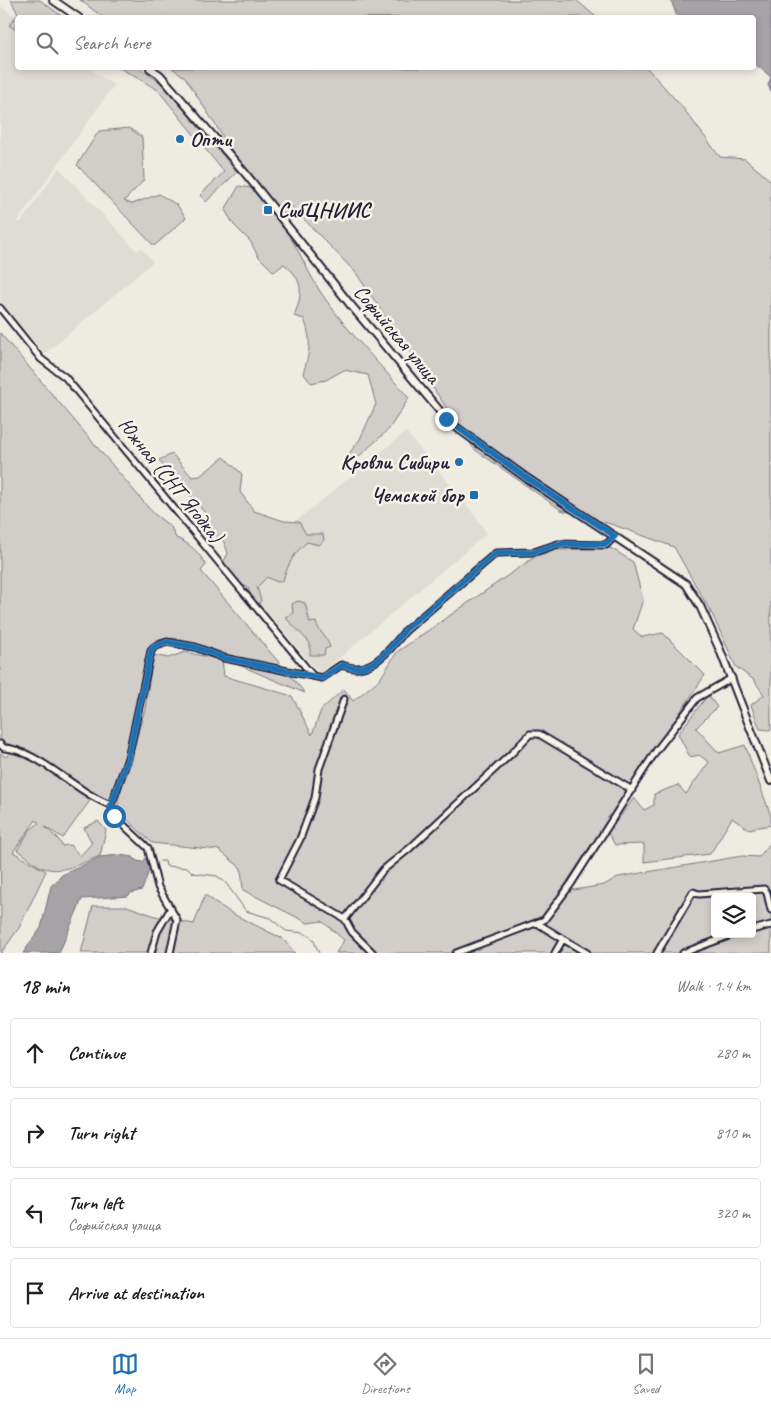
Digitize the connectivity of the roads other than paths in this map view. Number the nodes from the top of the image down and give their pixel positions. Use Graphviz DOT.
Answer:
graph roads {
  1 [pos="53,0"];
  2 [pos="75,15"];
  3 [pos="153,70"];
  4 [pos="0,308"];
  5 [pos="615,536"];
  6 [pos="313,676"];
  7 [pos="732,678"];
  8 [pos="344,699"];
  9 [pos="0,744"];
  10 [pos="771,781"];
  11 [pos="632,790"];
  12 [pos="111,805"];
  13 [pos="171,908"];
  14 [pos="771,910"];
  15 [pos="345,919"];
  16 [pos="537,923"];
  17 [pos="771,925"];
  18 [pos="756,929"];
  19 [pos="723,938"];
  20 [pos="563,939"];
  21 [pos="151,953"];
  22 [pos="170,953"];
  23 [pos="372,953"];
  24 [pos="456,953"];
  25 [pos="555,953"];
  26 [pos="588,953"];
  27 [pos="657,953"];
  28 [pos="683,953"];
  1 -- 2 [label="main road"];
  3 -- 5 [label="main road, Софийская улица"];
  4 -- 6 [label="street, Южная (СНТ Ягодка)"];
  5 -- 6 [label="street"];
  5 -- 7 [label="main road, Софийская улица"];
  6 -- 12 [label="street"];
  7 -- 10 [label="main road, Софийская улица"];
  7 -- 11 [label="street"];
  8 -- 15 [label="street"];
  9 -- 12 [label="street"];
  11 -- 15 [label="street"];
  11 -- 16 [label="street"];
  12 -- 13 [label="street"];
  13 -- 21 [label="street"];
  13 -- 22 [label="street"];
  14 -- 27 [label="street"];
  15 -- 23 [label="street"];
  16 -- 20 [label="street"];
  16 -- 24 [label="street"];
  17 -- 18 [label="street"];
  19 -- 28 [label="street"];
  20 -- 25 [label="street"];
  20 -- 26 [label="street"];
}
